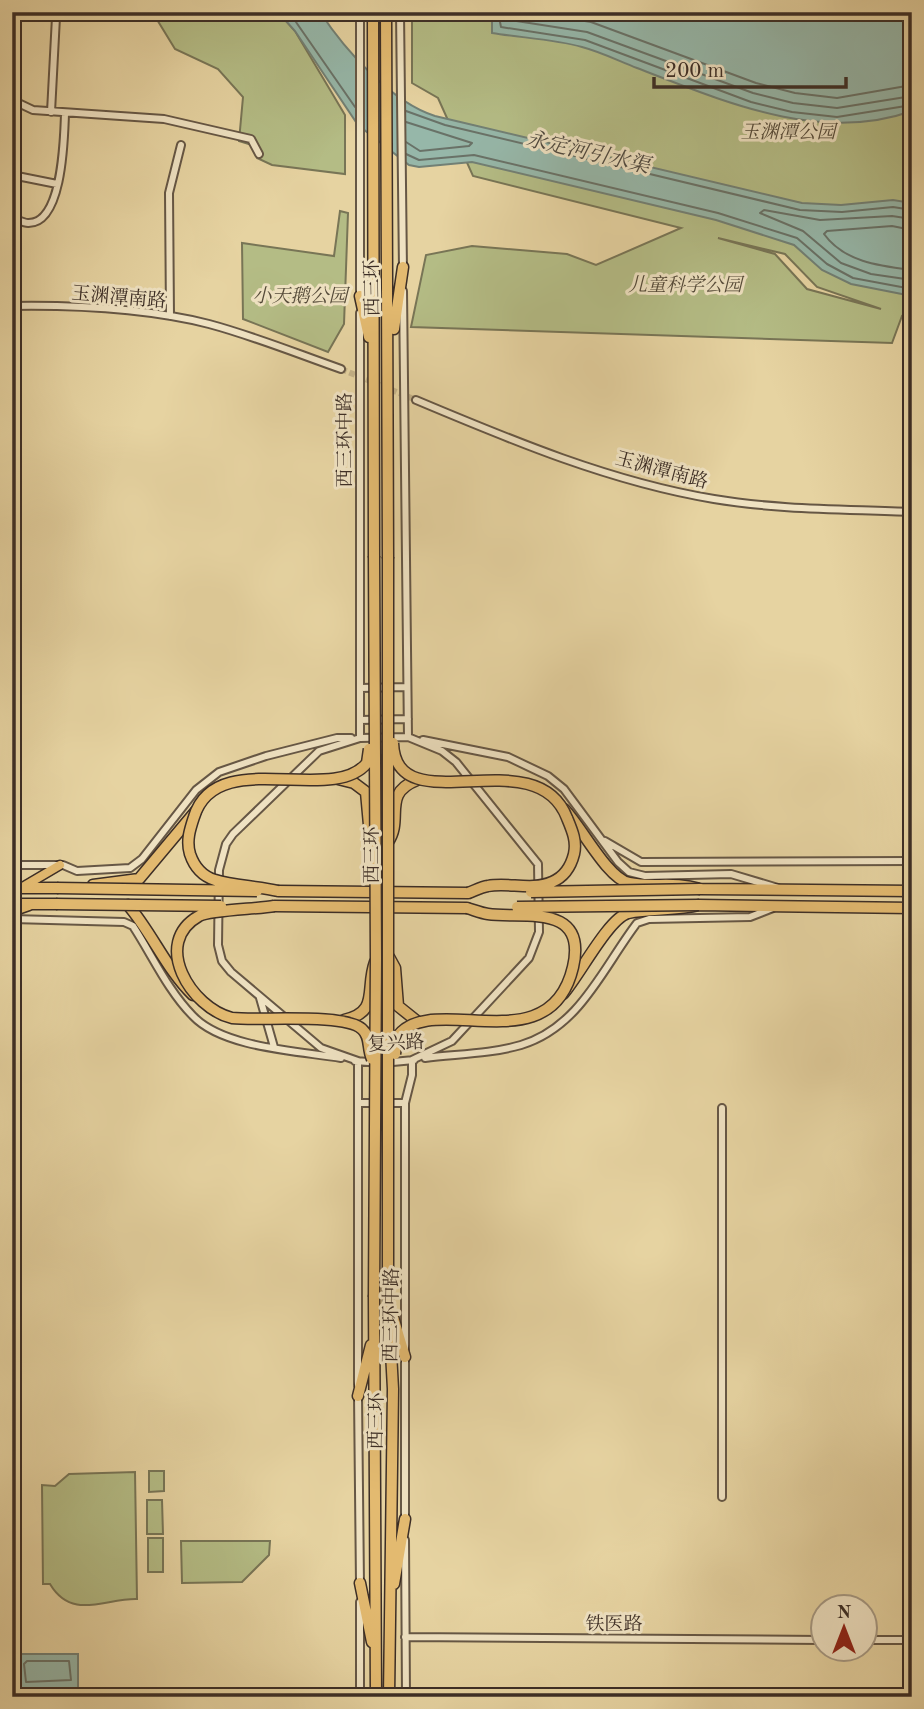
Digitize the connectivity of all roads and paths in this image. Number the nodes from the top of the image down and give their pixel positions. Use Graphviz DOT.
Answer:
graph roads {
  1 [pos="360,12"];
  2 [pos="373,12"];
  3 [pos="386,12"];
  4 [pos="400,12"];
  5 [pos="56,17"];
  6 [pos="12,98"];
  7 [pos="51,112"];
  8 [pos="65,114"];
  9 [pos="181,145"];
  10 [pos="259,154"];
  11 [pos="12,175"];
  12 [pos="58,184"];
  13 [pos="12,218"];
  14 [pos="403,267"];
  15 [pos="360,296"];
  16 [pos="12,306"];
  17 [pos="170,316"];
  18 [pos="373,355"];
  19 [pos="390,357"];
  20 [pos="341,369"];
  21 [pos="415,400"];
  22 [pos="912,512"];
  23 [pos="407,687"];
  24 [pos="360,688"];
  25 [pos="408,719"];
  26 [pos="360,720"];
  27 [pos="387,721"];
  28 [pos="375,722"];
  29 [pos="408,737"];
  30 [pos="360,738"];
  31 [pos="338,779"];
  32 [pos="416,780"];
  33 [pos="564,808"];
  34 [pos="196,810"];
  35 [pos="603,840"];
  36 [pos="388,842"];
  37 [pos="376,844"];
  38 [pos="912,861"];
  39 [pos="12,865"];
  40 [pos="60,865"];
  41 [pos="16,888"];
  42 [pos="73,888"];
  43 [pos="782,889"];
  44 [pos="700,890"];
  45 [pos="278,891"];
  46 [pos="912,891"];
  47 [pos="468,893"];
  48 [pos="12,904"];
  49 [pos="34,904"];
  50 [pos="128,905"];
  51 [pos="699,905"];
  52 [pos="274,906"];
  53 [pos="779,906"];
  54 [pos="467,908"];
  55 [pos="912,908"];
  56 [pos="12,912"];
  57 [pos="12,919"];
  58 [pos="389,957"];
  59 [pos="376,958"];
  60 [pos="259,996"];
  61 [pos="560,996"];
  62 [pos="195,997"];
  63 [pos="912,999"];
  64 [pos="344,1020"];
  65 [pos="418,1022"];
  66 [pos="274,1047"];
  67 [pos="412,1060"];
  68 [pos="358,1061"];
  69 [pos="376,1067"];
  70 [pos="389,1068"];
  71 [pos="358,1103"];
  72 [pos="405,1103"];
  73 [pos="722,1108"];
  74 [pos="911,1195"];
  75 [pos="388,1300"];
  76 [pos="911,1318"];
  77 [pos="374,1335"];
  78 [pos="405,1357"];
  79 [pos="358,1396"];
  80 [pos="910,1494"];
  81 [pos="722,1497"];
  82 [pos="405,1519"];
  83 [pos="360,1583"];
  84 [pos="389,1612"];
  85 [pos="405,1637"];
  86 [pos="808,1640"];
  87 [pos="878,1640"];
  88 [pos="910,1640"];
  89 [pos="376,1660"];
  90 [pos="360,1697"];
  91 [pos="376,1697"];
  92 [pos="389,1697"];
  93 [pos="406,1697"];
  94 [pos="909,1697"];
  1 -- 15 [label="street, 西三环中路"];
  2 -- 18 [label="highway, 西三环"];
  3 -- 19 [label="highway, 西三环"];
  4 -- 14 [label="street"];
  5 -- 7 [label="street"];
  6 -- 7 [label="street"];
  7 -- 8 [label="street"];
  8 -- 10 [label="street"];
  8 -- 12 [label="street"];
  9 -- 17 [label="street"];
  11 -- 12 [label="street"];
  12 -- 13 [label="street"];
  14 -- 19 [label="highway"];
  14 -- 23 [label="street"];
  15 -- 18 [label="highway"];
  15 -- 24 [label="street, 西三环中路"];
  16 -- 17 [label="street, 玉渊潭南路"];
  17 -- 20 [label="street, 玉渊潭南路"];
  18 -- 28 [label="highway, 西三环, bridge"];
  19 -- 27 [label="highway, 西三环, bridge"];
  21 -- 22 [label="street, 玉渊潭南路"];
  23 -- 24 [label="street"];
  23 -- 25 [label="street"];
  24 -- 26 [label="street, 西三环中路"];
  25 -- 26 [label="street"];
  25 -- 29 [label="street"];
  26 -- 30 [label="street, 西三环中路"];
  27 -- 32 [label="highway, bridge"];
  27 -- 36 [label="highway, 西三环, bridge"];
  28 -- 31 [label="highway, bridge"];
  28 -- 37 [label="highway, 西三环, bridge"];
  29 -- 30 [label="street"];
  29 -- 35 [label="street"];
  29 -- 67 [label="street"];
  30 -- 40 [label="street"];
  30 -- 60 [label="street"];
  31 -- 34 [label="highway, bridge"];
  31 -- 37 [label="highway, bridge"];
  32 -- 33 [label="highway, bridge"];
  32 -- 36 [label="highway"];
  33 -- 44 [label="highway, bridge"];
  33 -- 47 [label="highway, bridge"];
  34 -- 42 [label="highway, bridge"];
  34 -- 45 [label="highway, bridge"];
  35 -- 38 [label="street"];
  35 -- 43 [label="street"];
  36 -- 58 [label="highway, 西三环, bridge"];
  37 -- 59 [label="highway, 西三环, bridge"];
  39 -- 40 [label="street"];
  40 -- 41 [label="main road"];
  41 -- 42 [label="highway, bridge"];
  42 -- 45 [label="highway, bridge"];
  43 -- 44 [label="highway"];
  43 -- 46 [label="highway"];
  44 -- 47 [label="highway, bridge"];
  45 -- 47 [label="highway"];
  48 -- 49 [label="highway, 复兴路"];
  49 -- 50 [label="highway, 复兴路, bridge"];
  49 -- 56 [label="main road"];
  50 -- 52 [label="highway, 复兴路, bridge"];
  50 -- 62 [label="highway, bridge"];
  51 -- 53 [label="highway, 复兴路"];
  51 -- 54 [label="highway, 复兴路, bridge"];
  51 -- 61 [label="highway, bridge"];
  52 -- 54 [label="highway, 复兴路"];
  52 -- 62 [label="highway, bridge"];
  53 -- 55 [label="highway, 复兴路"];
  53 -- 67 [label="street, 复兴路"];
  54 -- 61 [label="highway, bridge"];
  57 -- 66 [label="street, 复兴路"];
  58 -- 65 [label="highway"];
  58 -- 70 [label="highway, 西三环, bridge"];
  59 -- 64 [label="highway, bridge"];
  59 -- 69 [label="highway, 西三环, bridge"];
  60 -- 66 [label="street"];
  60 -- 68 [label="street"];
  61 -- 65 [label="highway, bridge"];
  62 -- 64 [label="highway, bridge"];
  63 -- 74 [label="street"];
  64 -- 69 [label="highway, bridge"];
  65 -- 70 [label="highway, bridge"];
  66 -- 68 [label="street, 复兴路"];
  67 -- 68 [label="street, 复兴路"];
  67 -- 72 [label="street, 西三环中路"];
  68 -- 71 [label="street, 西三环中路"];
  69 -- 77 [label="highway, 西三环, bridge"];
  70 -- 75 [label="highway, 西三环, bridge"];
  71 -- 72 [label="street"];
  71 -- 79 [label="street, 西三环中路"];
  72 -- 78 [label="street, 西三环中路"];
  73 -- 81 [label="street"];
  74 -- 76 [label="street"];
  75 -- 78 [label="highway"];
  75 -- 84 [label="highway, 西三环"];
  76 -- 80 [label="street"];
  77 -- 79 [label="highway"];
  77 -- 89 [label="highway, 西三环"];
  78 -- 82 [label="street, 西三环中路"];
  79 -- 83 [label="street, 西三环中路"];
  80 -- 88 [label="street"];
  82 -- 84 [label="highway"];
  82 -- 85 [label="street, 西三环中路"];
  83 -- 89 [label="highway"];
  83 -- 90 [label="street, 西三环中路"];
  84 -- 92 [label="highway, 西三环"];
  85 -- 86 [label="street, 铁医路"];
  85 -- 93 [label="street, 西三环中路"];
  87 -- 88 [label="street"];
  88 -- 94 [label="street"];
  89 -- 91 [label="highway, 西三环"];
}
